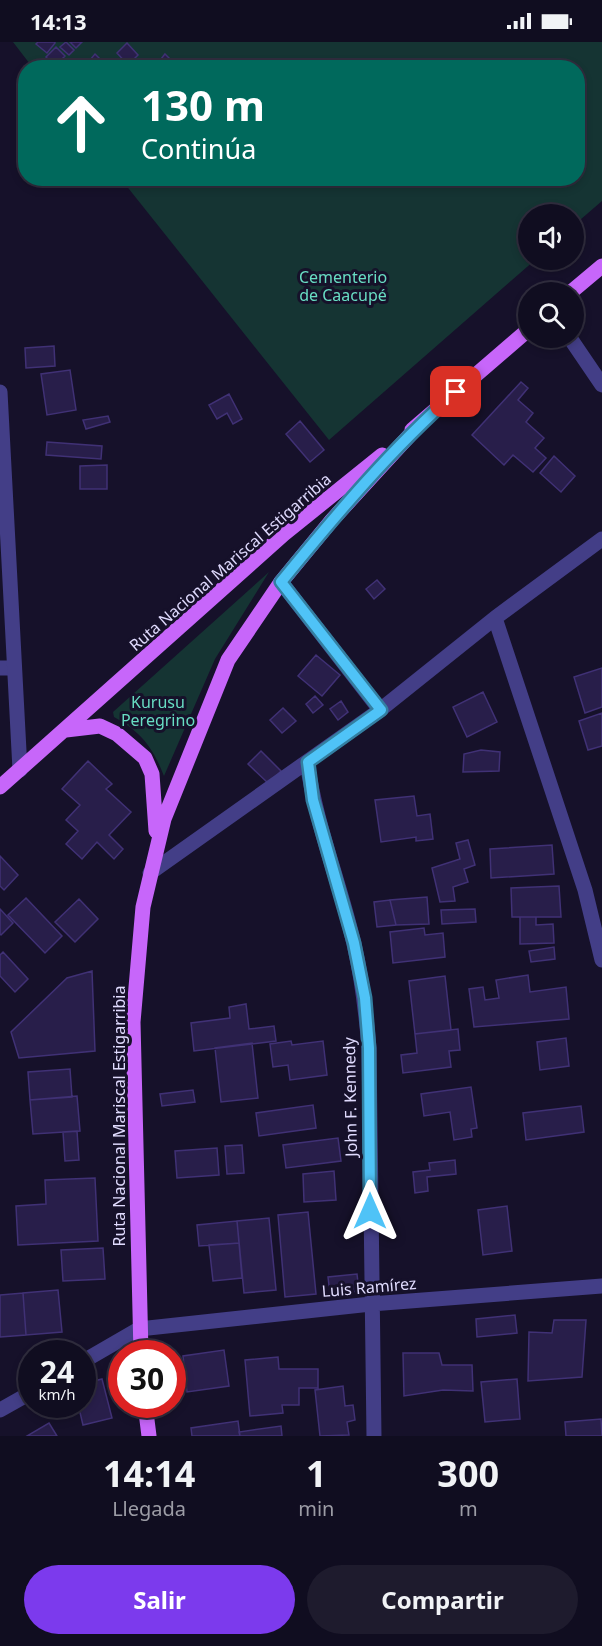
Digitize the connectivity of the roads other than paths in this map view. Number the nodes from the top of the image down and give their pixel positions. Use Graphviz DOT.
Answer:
graph roads {
  1 [pos="602,266"];
  2 [pos="583,282"];
  3 [pos="518,339"];
  4 [pos="577,348"];
  5 [pos="602,386"];
  6 [pos="0,392"];
  7 [pos="420,424"];
  8 [pos="602,539"];
  9 [pos="281,582"];
  10 [pos="495,618"];
  11 [pos="6,668"];
  12 [pos="381,710"];
  13 [pos="66,730"];
  14 [pos="308,762"];
  15 [pos="20,770"];
  16 [pos="0,787"];
  17 [pos="157,843"];
  18 [pos="150,873"];
  19 [pos="602,960"];
  20 [pos="602,1286"];
  21 [pos="371,1304"];
  22 [pos="139,1329"];
  23 [pos="140,1340"];
  24 [pos="96,1354"];
  25 [pos="18,1400"];
  26 [pos="0,1410"];
  27 [pos="147,1418"];
  28 [pos="149,1436"];
  29 [pos="374,1436"];
  1 -- 2 [label="main road"];
  3 -- 7 [label="main road, Ruta Nacional Mariscal Estigarribia"];
  4 -- 5 [label="street"];
  6 -- 11 [label="street"];
  7 -- 9 [label="main road, Ruta Nacional Mariscal Estigarribia"];
  7 -- 13 [label="main road, Ruta Nacional Mariscal Estigarribia"];
  8 -- 10 [label="street"];
  9 -- 12 [label="street"];
  9 -- 17 [label="main road, Ruta Nacional Mariscal Estigarribia"];
  10 -- 12 [label="street"];
  10 -- 19 [label="street"];
  11 -- 15 [label="street"];
  12 -- 14 [label="street"];
  13 -- 15 [label="main road, Ruta Nacional Mariscal Estigarribia"];
  13 -- 17 [label="main road"];
  14 -- 18 [label="street"];
  14 -- 21 [label="street, John F. Kennedy"];
  15 -- 16 [label="main road, Ruta Nacional Mariscal Estigarribia"];
  17 -- 18 [label="main road, Ruta Nacional Mariscal Estigarribia"];
  18 -- 22 [label="main road, Ruta Nacional Mariscal Estigarribia"];
  20 -- 21 [label="street, Luis Ramírez"];
  21 -- 22 [label="street, Luis Ramírez"];
  21 -- 29 [label="street, John F. Kennedy"];
  22 -- 23 [label="main road, Ruta Nacional Mariscal Estigarribia"];
  22 -- 24 [label="street"];
  25 -- 26 [label="street"];
  27 -- 28 [label="main road"];
}
